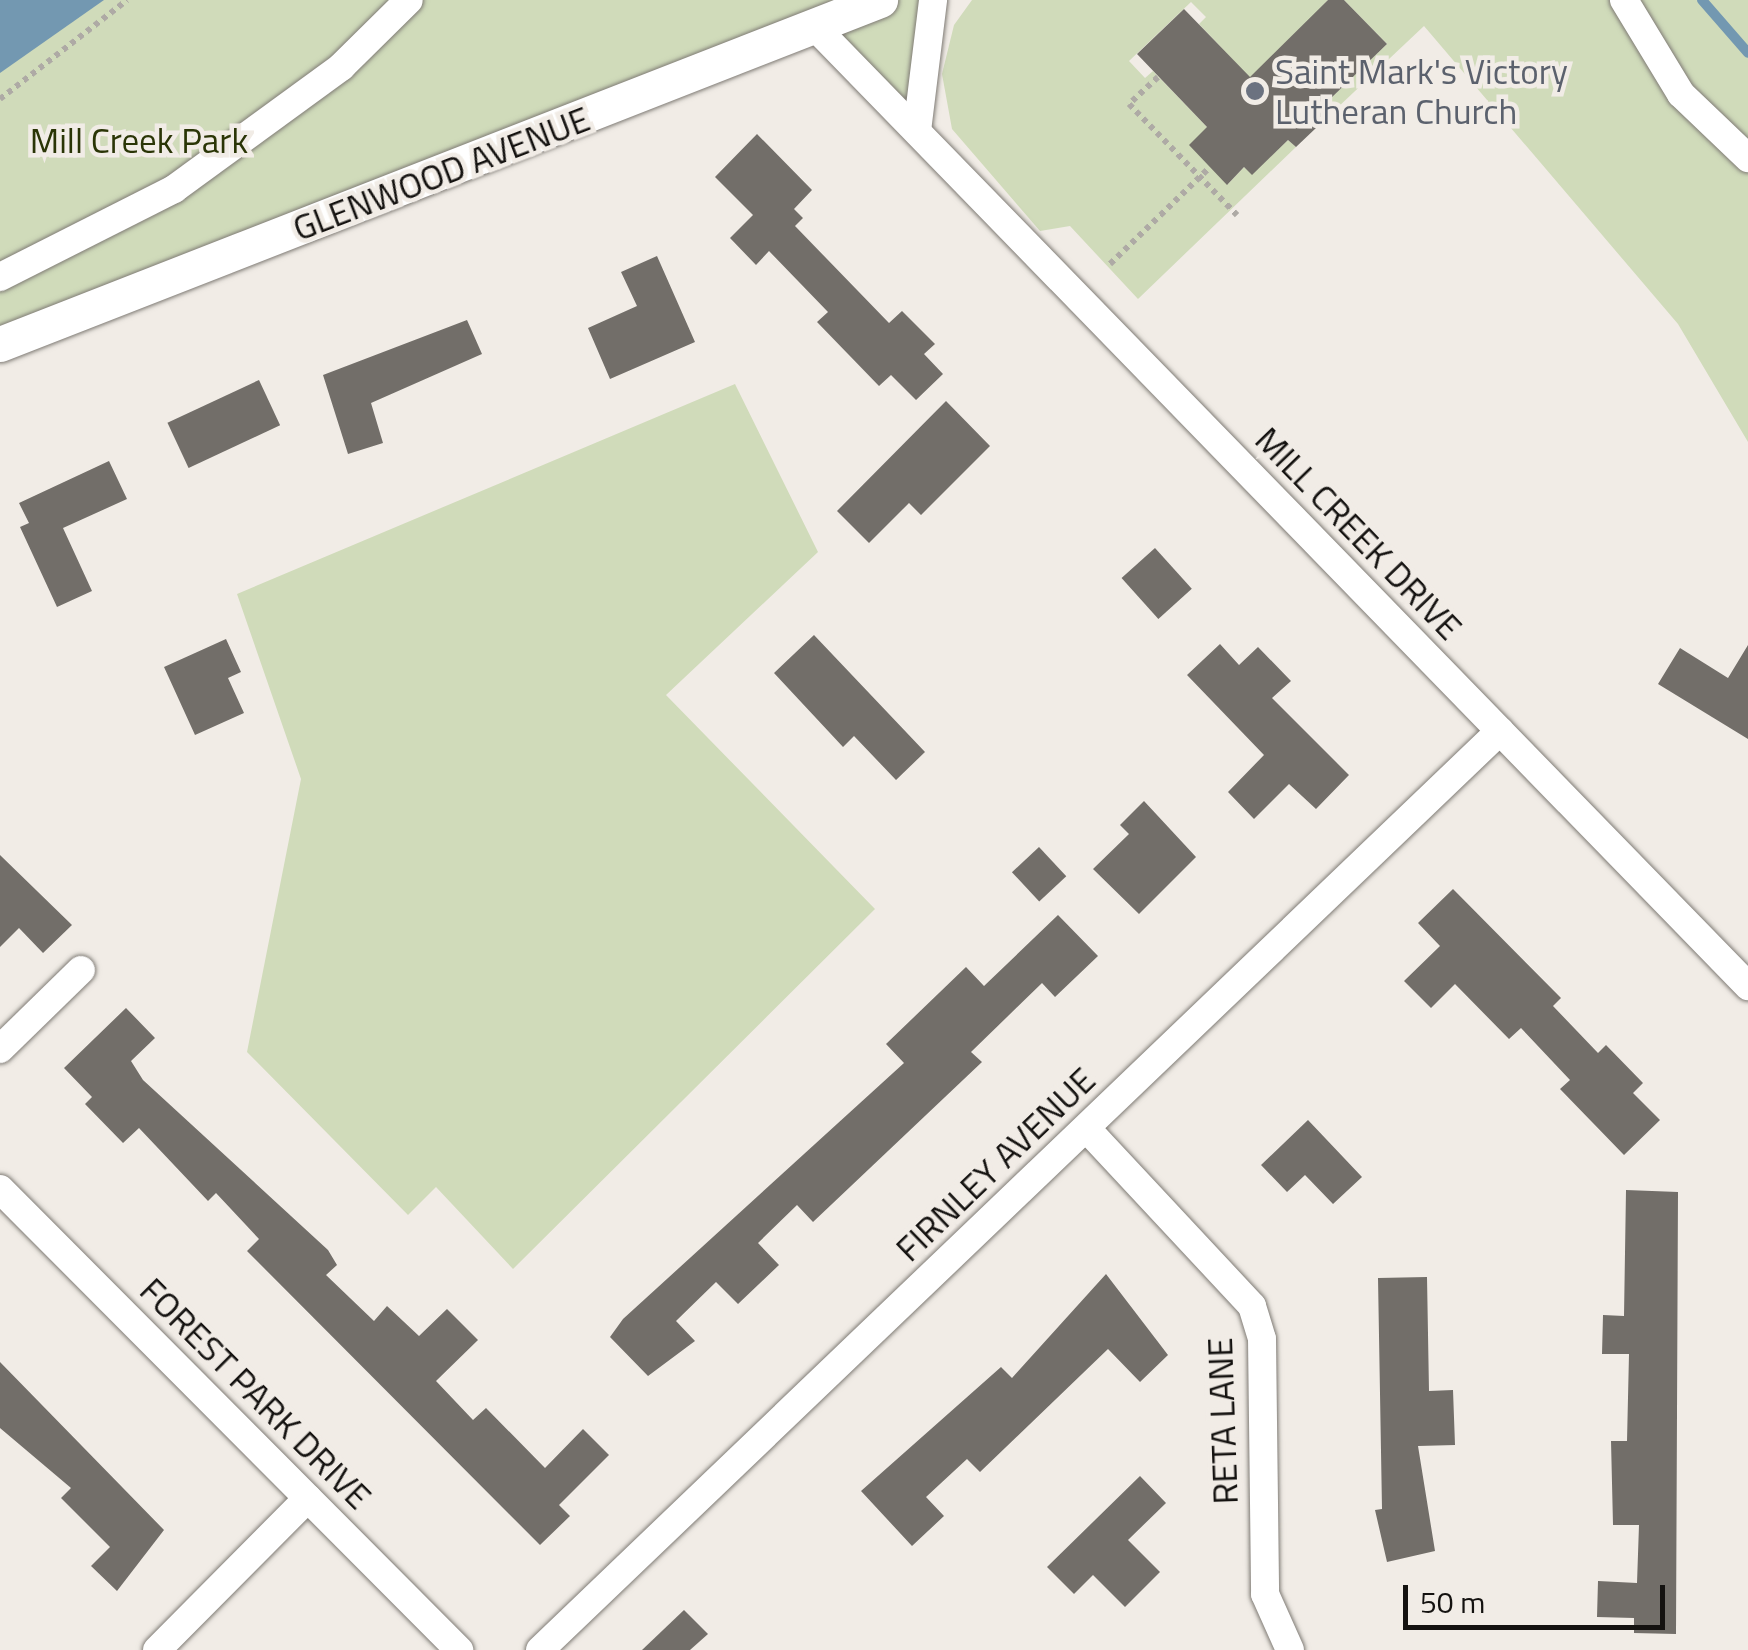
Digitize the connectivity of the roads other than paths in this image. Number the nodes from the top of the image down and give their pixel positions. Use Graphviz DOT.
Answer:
graph roads {
  1 [pos="410,0"];
  2 [pos="880,0"];
  3 [pos="933,0"];
  4 [pos="1624,0"];
  5 [pos="816,28"];
  6 [pos="917,131"];
  7 [pos="1748,158"];
  8 [pos="0,277"];
  9 [pos="0,344"];
  10 [pos="1500,731"];
  11 [pos="80,970"];
  12 [pos="1748,986"];
  13 [pos="0,1049"];
  14 [pos="1087,1129"];
  15 [pos="0,1189"];
  16 [pos="308,1498"];
  17 [pos="157,1650"];
  18 [pos="459,1650"];
  19 [pos="540,1650"];
  20 [pos="1290,1650"];
  1 -- 8 [label="street"];
  2 -- 5 [label="street, GLENWOOD AVENUE"];
  3 -- 6 [label="street"];
  4 -- 7 [label="street"];
  5 -- 6 [label="street, MILL CREEK DRIVE"];
  5 -- 9 [label="street, GLENWOOD AVENUE"];
  6 -- 10 [label="street, MILL CREEK DRIVE"];
  10 -- 12 [label="street, MILL CREEK DRIVE"];
  10 -- 14 [label="street, FIRNLEY AVENUE"];
  11 -- 13 [label="street"];
  14 -- 19 [label="street, FIRNLEY AVENUE"];
  14 -- 20 [label="street, RETA LANE"];
  15 -- 16 [label="street, FOREST PARK DRIVE"];
  16 -- 17 [label="street"];
  16 -- 18 [label="street, FOREST PARK DRIVE"];
}
